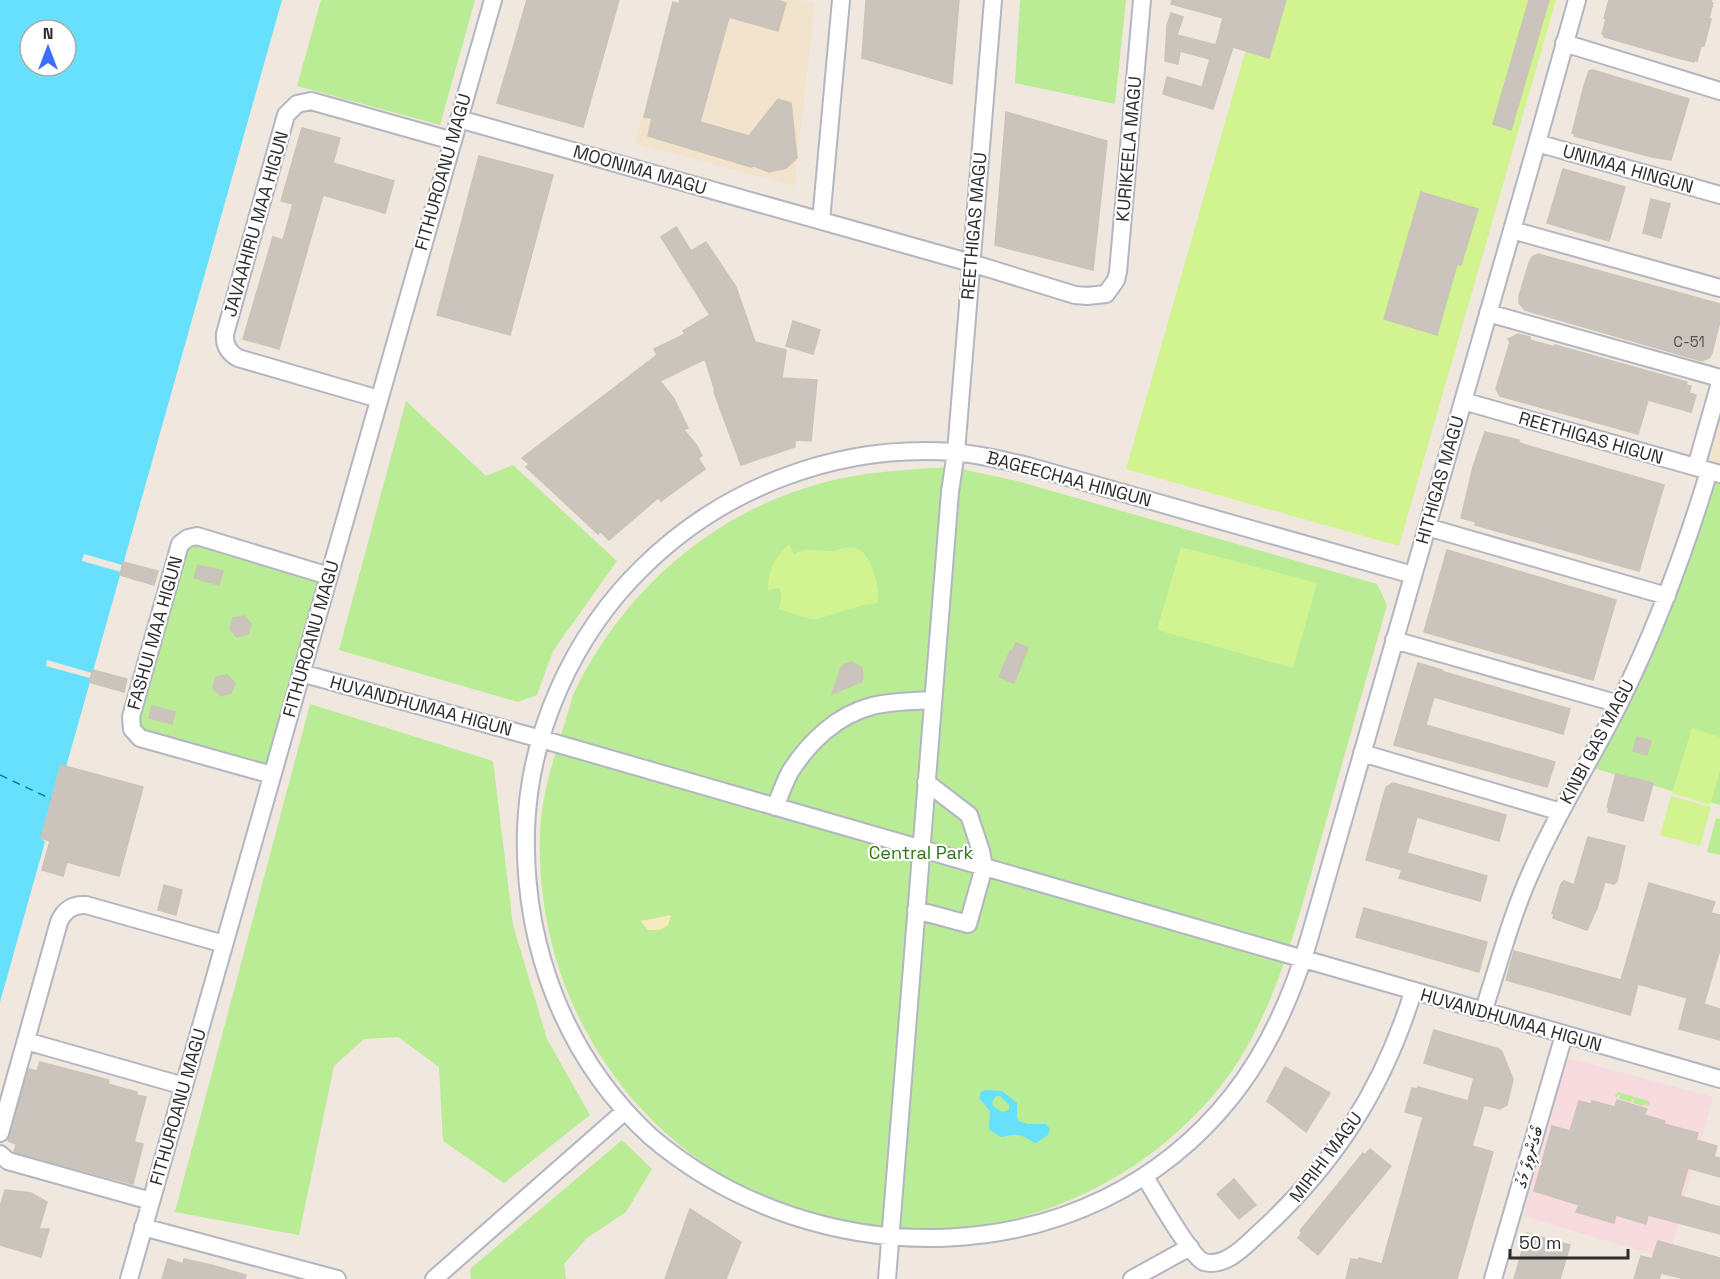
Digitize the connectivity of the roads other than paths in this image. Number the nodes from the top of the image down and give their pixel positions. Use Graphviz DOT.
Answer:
graph roads {
  1 [pos="493,0"];
  2 [pos="841,0"];
  3 [pos="993,0"];
  4 [pos="1142,0"];
  5 [pos="1577,0"];
  6 [pos="1564,44"];
  7 [pos="1720,91"];
  8 [pos="459,119"];
  9 [pos="453,141"];
  10 [pos="1537,143"];
  11 [pos="1720,195"];
  12 [pos="821,221"];
  13 [pos="1512,230"];
  14 [pos="971,263"];
  15 [pos="1720,288"];
  16 [pos="1106,294"];
  17 [pos="1488,313"];
  18 [pos="1720,378"];
  19 [pos="1720,383"];
  20 [pos="379,399"];
  21 [pos="1463,401"];
  22 [pos="956,452"];
  23 [pos="1708,471"];
  24 [pos="1427,527"];
  25 [pos="1413,575"];
  26 [pos="329,576"];
  27 [pos="1667,596"];
  28 [pos="1394,640"];
  29 [pos="301,673"];
  30 [pos="933,700"];
  31 [pos="1619,704"];
  32 [pos="541,739"];
  33 [pos="1362,753"];
  34 [pos="272,775"];
  35 [pos="926,783"];
  36 [pos="775,807"];
  37 [pos="1561,812"];
  38 [pos="921,850"];
  39 [pos="984,867"];
  40 [pos="916,909"];
  41 [pos="224,944"];
  42 [pos="1303,960"];
  43 [pos="1413,992"];
  44 [pos="1483,1012"];
  45 [pos="1564,1035"];
  46 [pos="26,1041"];
  47 [pos="1720,1079"];
  48 [pos="184,1086"];
  49 [pos="626,1111"];
  50 [pos="0,1133"];
  51 [pos="0,1154"];
  52 [pos="1145,1177"];
  53 [pos="151,1201"];
  54 [pos="144,1227"];
  55 [pos="890,1243"];
  56 [pos="1190,1247"];
  57 [pos="129,1279"];
  58 [pos="337,1279"];
  59 [pos="434,1279"];
  60 [pos="887,1279"];
  61 [pos="1132,1279"];
  62 [pos="1493,1279"];
  1 -- 8 [label="street, FITHUROANU MAGU"];
  2 -- 12 [label="street"];
  3 -- 14 [label="street, REETHIGAS MAGU"];
  4 -- 16 [label="street, KURIKEELA MAGU"];
  5 -- 6 [label="street, HITHIGAS MAGU"];
  6 -- 7 [label="street"];
  6 -- 10 [label="street, HITHIGAS MAGU"];
  8 -- 9 [label="street, FITHUROANU MAGU"];
  8 -- 12 [label="street, MOONIMA MAGU"];
  9 -- 20 [label="street, FITHUROANU MAGU"];
  9 -- 20 [label="street, JAVAAHIRU MAA HIGUN"];
  10 -- 11 [label="street, UNIMAA HINGUN"];
  10 -- 13 [label="street, HITHIGAS MAGU"];
  12 -- 14 [label="street, MOONIMA MAGU"];
  13 -- 15 [label="street"];
  13 -- 17 [label="street, HITHIGAS MAGU"];
  14 -- 16 [label="street, MOONIMA MAGU"];
  14 -- 22 [label="street, REETHIGAS MAGU"];
  17 -- 18 [label="street"];
  17 -- 21 [label="street, HITHIGAS MAGU"];
  19 -- 23 [label="street, KINBI GAS MAGU"];
  20 -- 26 [label="street, FITHUROANU MAGU"];
  21 -- 23 [label="street, REETHIGAS HIGUN"];
  21 -- 24 [label="street, HITHIGAS MAGU"];
  22 -- 25 [label="street, BAGEECHAA HINGUN"];
  22 -- 30 [label="street, REETHIGAS MAGU"];
  22 -- 32 [label="street, BAGEECHAA HINGUN"];
  23 -- 27 [label="street, KINBI GAS MAGU"];
  24 -- 25 [label="street, HITHIGAS MAGU"];
  24 -- 27 [label="street"];
  25 -- 28 [label="street, HITHIGAS MAGU"];
  26 -- 29 [label="street, FITHUROANU MAGU"];
  26 -- 34 [label="street, FASHUI MAA HIGUN"];
  27 -- 31 [label="street, KINBI GAS MAGU"];
  28 -- 31 [label="street"];
  28 -- 33 [label="street, HITHIGAS MAGU"];
  29 -- 32 [label="street, HUVANDHUMAA HIGUN"];
  29 -- 34 [label="street, FITHUROANU MAGU"];
  30 -- 35 [label="street, REETHIGAS MAGU"];
  30 -- 36 [label="street"];
  31 -- 37 [label="street, KINBI GAS MAGU"];
  32 -- 36 [label="street, HUVANDHUMAA HIGUN"];
  32 -- 49 [label="street, BAGEECHAA HINGUN"];
  33 -- 37 [label="street"];
  33 -- 42 [label="street, HITHIGAS MAGU"];
  34 -- 41 [label="street, FITHUROANU MAGU"];
  35 -- 38 [label="street, REETHIGAS MAGU"];
  35 -- 39 [label="street"];
  36 -- 38 [label="street, HUVANDHUMAA HIGUN"];
  37 -- 44 [label="street, KINBI GAS MAGU"];
  38 -- 39 [label="street, HUVANDHUMAA HIGUN"];
  38 -- 40 [label="street, REETHIGAS MAGU"];
  39 -- 40 [label="street"];
  39 -- 42 [label="street, HUVANDHUMAA HIGUN"];
  40 -- 55 [label="street, REETHIGAS MAGU"];
  41 -- 46 [label="street"];
  41 -- 48 [label="street, FITHUROANU MAGU"];
  42 -- 43 [label="street, HUVANDHUMAA HIGUN"];
  42 -- 52 [label="street, BAGEECHAA HINGUN"];
  43 -- 44 [label="street, HUVANDHUMAA HIGUN"];
  43 -- 56 [label="street, MIRIHI MAGU"];
  44 -- 45 [label="street, HUVANDHUMAA HIGUN"];
  45 -- 47 [label="street, HUVANDHUMAA HIGUN"];
  45 -- 62 [label="street, ބޯގަންވިލާ މަގު"];
  46 -- 48 [label="street"];
  46 -- 50 [label="street"];
  48 -- 53 [label="street, FITHUROANU MAGU"];
  49 -- 55 [label="street, BAGEECHAA HINGUN"];
  49 -- 59 [label="street"];
  51 -- 53 [label="street"];
  52 -- 55 [label="street, BAGEECHAA HINGUN"];
  52 -- 56 [label="street, MIRIHI MAGU"];
  53 -- 54 [label="street, FITHUROANU MAGU"];
  54 -- 57 [label="street, FITHUROANU MAGU"];
  54 -- 58 [label="street"];
  55 -- 60 [label="street"];
  56 -- 61 [label="street"];
}
